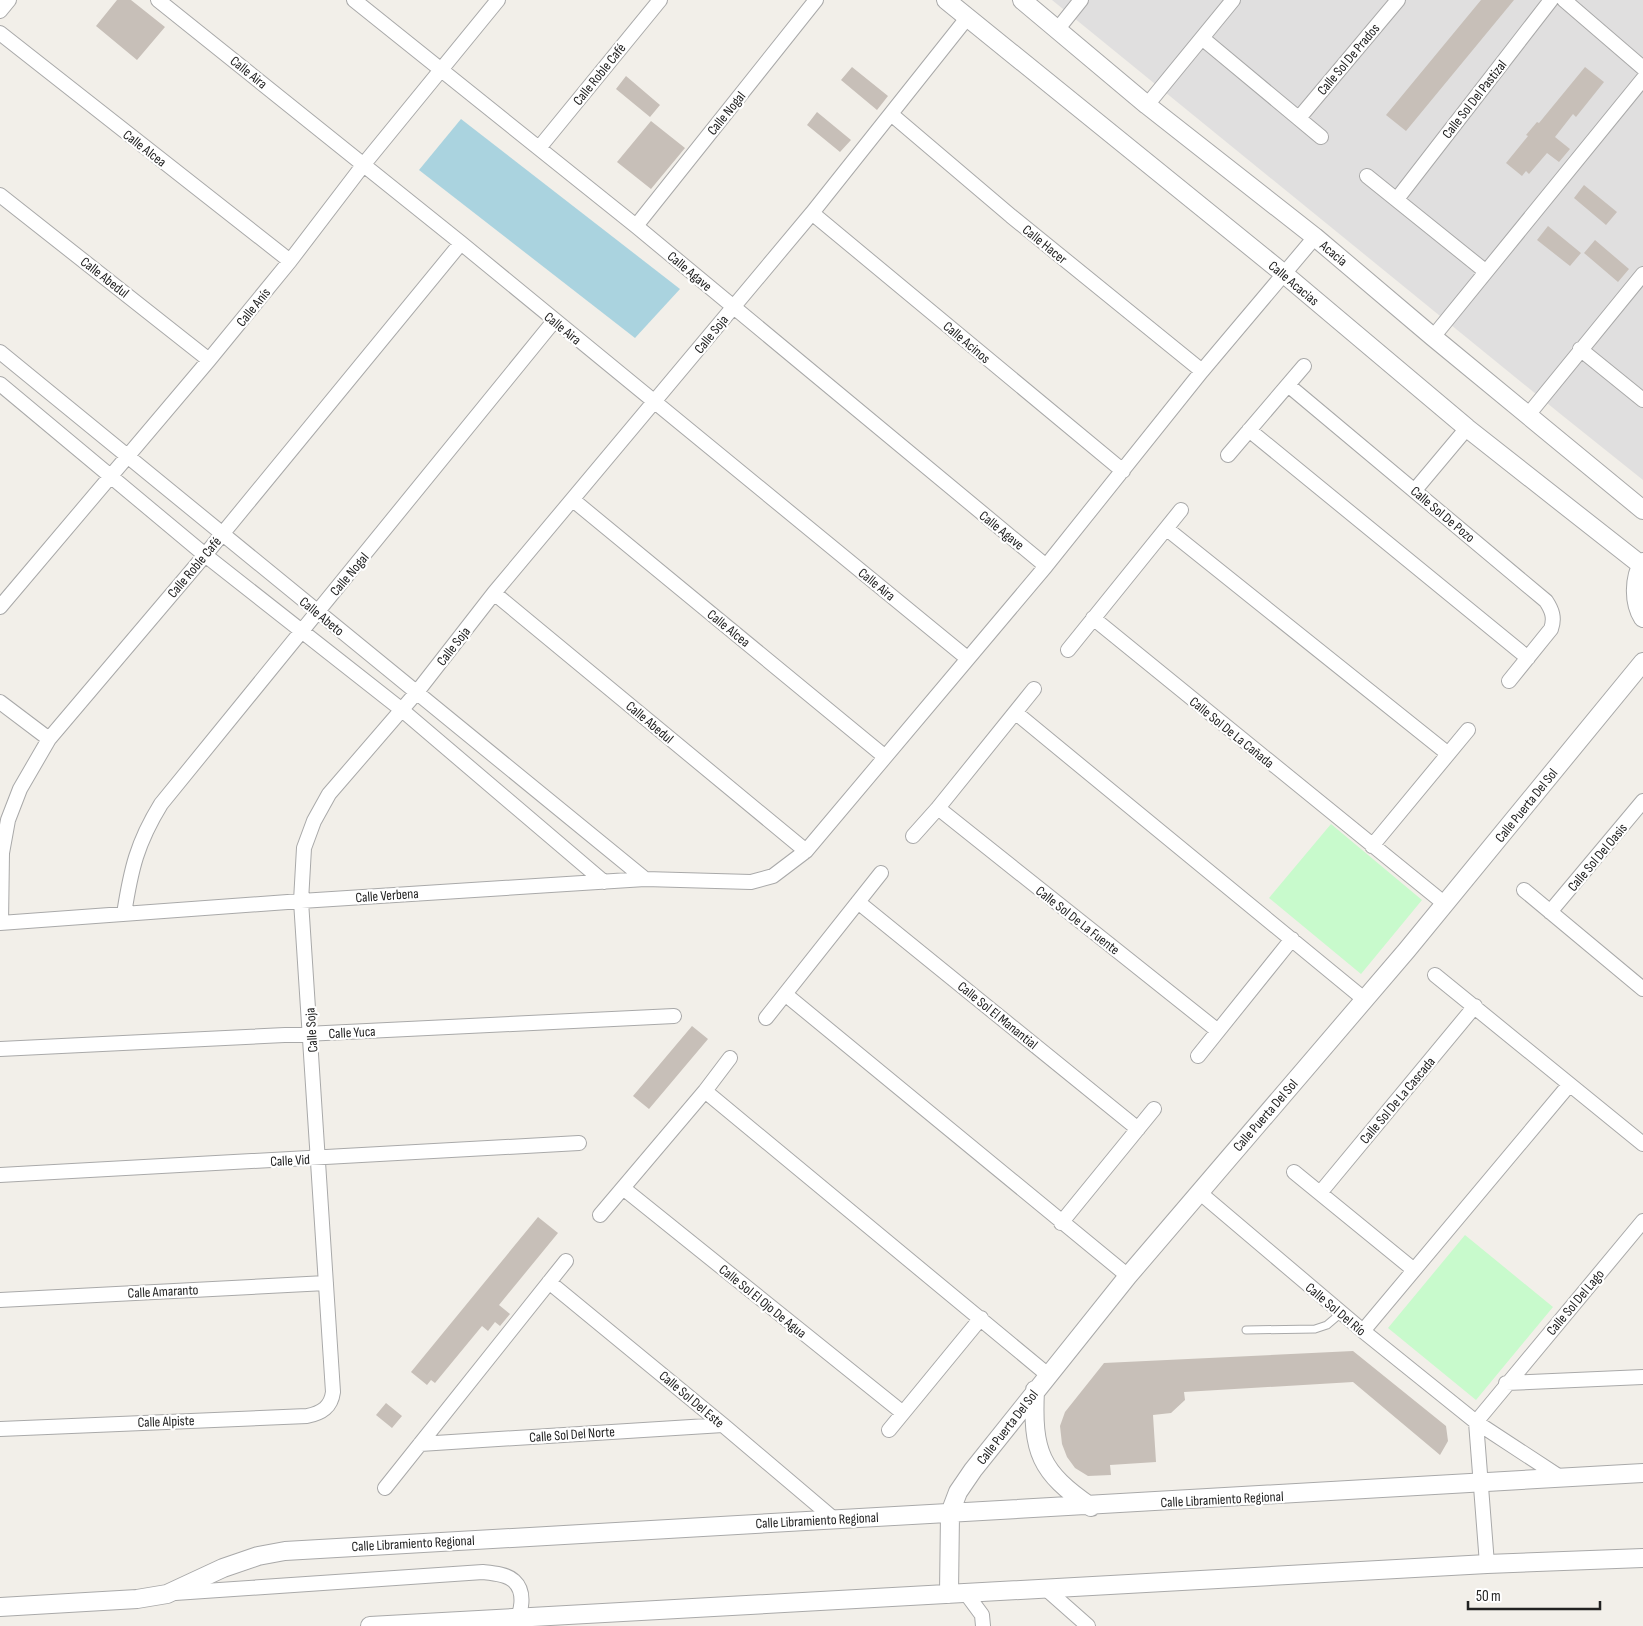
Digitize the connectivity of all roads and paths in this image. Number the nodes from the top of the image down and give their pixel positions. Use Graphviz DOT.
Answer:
graph roads {
  1 [pos="9,0"];
  2 [pos="158,0"];
  3 [pos="354,0"];
  4 [pos="498,0"];
  5 [pos="660,0"];
  6 [pos="816,0"];
  7 [pos="946,0"];
  8 [pos="1022,0"];
  9 [pos="1082,0"];
  10 [pos="1233,0"];
  11 [pos="1398,0"];
  12 [pos="1551,0"];
  13 [pos="1564,0"];
  14 [pos="0,11"];
  15 [pos="967,18"];
  16 [pos="1057,30"];
  17 [pos="0,33"];
  18 [pos="1202,38"];
  19 [pos="1643,68"];
  20 [pos="441,71"];
  21 [pos="1643,79"];
  22 [pos="1147,105"];
  23 [pos="891,114"];
  24 [pos="1299,118"];
  25 [pos="1321,137"];
  26 [pos="539,148"];
  27 [pos="364,164"];
  28 [pos="1368,176"];
  29 [pos="0,195"];
  30 [pos="1397,199"];
  31 [pos="812,213"];
  32 [pos="636,226"];
  33 [pos="1314,237"];
  34 [pos="461,243"];
  35 [pos="290,261"];
  36 [pos="1485,271"];
  37 [pos="1283,273"];
  38 [pos="1643,274"];
  39 [pos="733,307"];
  40 [pos="554,321"];
  41 [pos="1432,337"];
  42 [pos="1580,349"];
  43 [pos="0,352"];
  44 [pos="209,360"];
  45 [pos="18,366"];
  46 [pos="1304,366"];
  47 [pos="1202,371"];
  48 [pos="0,385"];
  49 [pos="1288,385"];
  50 [pos="1643,400"];
  51 [pos="655,402"];
  52 [pos="1528,415"];
  53 [pos="1467,428"];
  54 [pos="1249,430"];
  55 [pos="1228,454"];
  56 [pos="128,457"];
  57 [pos="1123,471"];
  58 [pos="111,477"];
  59 [pos="1415,490"];
  60 [pos="573,500"];
  61 [pos="1181,510"];
  62 [pos="1643,510"];
  63 [pos="1167,528"];
  64 [pos="222,535"];
  65 [pos="205,555"];
  66 [pos="1642,563"];
  67 [pos="1046,566"];
  68 [pos="494,593"];
  69 [pos="0,606"];
  70 [pos="318,612"];
  71 [pos="1093,618"];
  72 [pos="1643,618"];
  73 [pos="302,632"];
  74 [pos="1068,650"];
  75 [pos="967,658"];
  76 [pos="1528,658"];
  77 [pos="1643,662"];
  78 [pos="1509,681"];
  79 [pos="1034,689"];
  80 [pos="417,692"];
  81 [pos="0,702"];
  82 [pos="402,710"];
  83 [pos="1016,713"];
  84 [pos="1468,730"];
  85 [pos="49,739"];
  86 [pos="1448,753"];
  87 [pos="884,756"];
  88 [pos="1643,801"];
  89 [pos="938,808"];
  90 [pos="913,836"];
  91 [pos="1372,846"];
  92 [pos="806,851"];
  93 [pos="881,874"];
  94 [pos="645,879"];
  95 [pos="604,882"];
  96 [pos="1524,890"];
  97 [pos="302,901"];
  98 [pos="858,902"];
  99 [pos="1445,904"];
  100 [pos="1550,912"];
  101 [pos="124,914"];
  102 [pos="1,923"];
  103 [pos="1292,939"];
  104 [pos="1435,975"];
  105 [pos="1643,989"];
  106 [pos="785,994"];
  107 [pos="1364,1000"];
  108 [pos="1475,1006"];
  109 [pos="674,1016"];
  110 [pos="766,1018"];
  111 [pos="1218,1031"];
  112 [pos="312,1034"];
  113 [pos="0,1049"];
  114 [pos="1198,1056"];
  115 [pos="730,1058"];
  116 [pos="1569,1085"];
  117 [pos="704,1091"];
  118 [pos="1154,1110"];
  119 [pos="1138,1129"];
  120 [pos="579,1143"];
  121 [pos="1643,1144"];
  122 [pos="319,1158"];
  123 [pos="1294,1172"];
  124 [pos="0,1175"];
  125 [pos="623,1188"];
  126 [pos="1199,1192"];
  127 [pos="1320,1193"];
  128 [pos="600,1214"];
  129 [pos="1643,1221"];
  130 [pos="1061,1223"];
  131 [pos="566,1260"];
  132 [pos="1414,1270"];
  133 [pos="1128,1276"];
  134 [pos="549,1282"];
  135 [pos="326,1283"];
  136 [pos="0,1300"];
  137 [pos="1341,1313"];
  138 [pos="981,1318"];
  139 [pos="1246,1330"];
  140 [pos="1363,1331"];
  141 [pos="1048,1375"];
  142 [pos="1643,1377"];
  143 [pos="1506,1383"];
  144 [pos="1035,1390"];
  145 [pos="329,1405"];
  146 [pos="904,1413"];
  147 [pos="1476,1422"];
  148 [pos="723,1425"];
  149 [pos="0,1428"];
  150 [pos="889,1430"];
  151 [pos="420,1444"];
  152 [pos="1643,1473"];
  153 [pos="1563,1478"];
  154 [pos="1479,1484"];
  155 [pos="385,1488"];
  156 [pos="1090,1507"];
  157 [pos="950,1513"];
  158 [pos="834,1519"];
  159 [pos="1643,1558"];
  160 [pos="1487,1564"];
  161 [pos="1045,1588"];
  162 [pos="957,1593"];
  163 [pos="167,1594"];
  164 [pos="0,1607"];
  165 [pos="515,1622"];
  166 [pos="370,1626"];
  167 [pos="983,1626"];
  168 [pos="1088,1626"];
  1 -- 14 [label="street"];
  2 -- 27 [label="street, Calle Aira"];
  3 -- 20 [label="street, Calle Agave"];
  4 -- 20 [label="street, Calle Anís"];
  5 -- 26 [label="street, Calle Roble Café"];
  6 -- 32 [label="street, Calle Nogal"];
  7 -- 15 [label="street, Calle Acacias"];
  8 -- 16 [label="street, Acacia"];
  9 -- 16 [label="street"];
  10 -- 18 [label="street"];
  11 -- 24 [label="street, Calle Sol De Prados"];
  12 -- 30 [label="street, Calle Sol Del Pastizal"];
  13 -- 19 [label="street"];
  15 -- 23 [label="street, Calle Soja"];
  15 -- 37 [label="street, Calle Acacias"];
  16 -- 22 [label="street, Acacia"];
  17 -- 35 [label="street, Calle Alcea"];
  18 -- 22 [label="street"];
  18 -- 24 [label="street"];
  20 -- 26 [label="street, Calle Agave"];
  20 -- 27 [label="street, Calle Anís"];
  21 -- 36 [label="street"];
  22 -- 33 [label="street, Acacia"];
  23 -- 31 [label="street, Calle Soja"];
  23 -- 47 [label="street, Calle Hacer"];
  24 -- 25 [label="street"];
  26 -- 32 [label="street, Calle Agave"];
  27 -- 34 [label="street, Calle Aira"];
  27 -- 35 [label="street, Calle Anís"];
  28 -- 30 [label="street"];
  29 -- 44 [label="street, Calle Abedul"];
  30 -- 36 [label="street"];
  31 -- 39 [label="street, Calle Soja"];
  31 -- 57 [label="street, Calle Acinos"];
  32 -- 39 [label="street, Calle Agave"];
  33 -- 37 [label="street"];
  33 -- 41 [label="street, Acacia"];
  34 -- 40 [label="street, Calle Aira"];
  34 -- 64 [label="street, Calle Roble Café"];
  35 -- 44 [label="street, Calle Anís"];
  36 -- 41 [label="street"];
  37 -- 47 [label="street"];
  37 -- 53 [label="street, Calle Acacias"];
  38 -- 42 [label="street"];
  39 -- 51 [label="street, Calle Soja"];
  39 -- 67 [label="street, Calle Agave"];
  40 -- 51 [label="street, Calle Aira"];
  40 -- 70 [label="street, Calle Nogal"];
  41 -- 52 [label="street, Acacia"];
  42 -- 50 [label="street"];
  42 -- 52 [label="street"];
  43 -- 45 [label="street, Calle Abeto"];
  44 -- 56 [label="street, Calle Anís"];
  45 -- 48 [label="street"];
  45 -- 56 [label="street, Calle Abeto"];
  46 -- 49 [label="street"];
  47 -- 57 [label="street"];
  48 -- 58 [label="street, Calle Abeto"];
  49 -- 54 [label="street"];
  49 -- 59 [label="street, Calle Sol De Pozo"];
  51 -- 60 [label="street, Calle Soja"];
  51 -- 75 [label="street, Calle Aira"];
  52 -- 62 [label="street, Acacia"];
  53 -- 59 [label="street"];
  53 -- 66 [label="street, Calle Acacias"];
  54 -- 55 [label="street"];
  54 -- 76 [label="street"];
  56 -- 58 [label="street, Calle Anís"];
  56 -- 64 [label="street, Calle Abeto"];
  57 -- 67 [label="street"];
  58 -- 65 [label="street, Calle Abeto"];
  58 -- 69 [label="street, Calle Anís"];
  59 -- 76 [label="street, Calle Sol De Pozo"];
  60 -- 68 [label="street, Calle Soja"];
  60 -- 87 [label="street, Calle Alcea"];
  61 -- 63 [label="street"];
  63 -- 71 [label="street"];
  63 -- 86 [label="street"];
  64 -- 65 [label="street, Calle Roble Café"];
  64 -- 70 [label="street, Calle Abeto"];
  65 -- 73 [label="street, Calle Abeto"];
  65 -- 85 [label="street, Calle Roble Café"];
  66 -- 72 [label="street"];
  67 -- 75 [label="street"];
  68 -- 80 [label="street, Calle Soja"];
  68 -- 92 [label="street, Calle Abedul"];
  70 -- 73 [label="street, Calle Nogal"];
  70 -- 80 [label="street, Calle Abeto"];
  71 -- 74 [label="street"];
  71 -- 91 [label="street, Calle Sol De La Cañada"];
  73 -- 82 [label="street, Calle Abeto"];
  73 -- 101 [label="street, Calle Nogal"];
  75 -- 87 [label="street"];
  76 -- 78 [label="street, Calle Sol De Pozo"];
  77 -- 99 [label="street, Calle Puerta Del Sol"];
  79 -- 83 [label="street"];
  80 -- 82 [label="street, Calle Soja"];
  80 -- 94 [label="street, Calle Abeto"];
  81 -- 85 [label="street"];
  82 -- 95 [label="street, Calle Abeto"];
  82 -- 97 [label="street, Calle Soja"];
  83 -- 89 [label="street"];
  83 -- 103 [label="street"];
  84 -- 86 [label="street"];
  85 -- 102 [label="street, Calle Roble Café"];
  86 -- 91 [label="street"];
  87 -- 92 [label="street"];
  88 -- 100 [label="street, Calle Sol Del Oasis"];
  89 -- 90 [label="street"];
  89 -- 111 [label="street, Calle Sol De La Fuente"];
  91 -- 99 [label="street, Calle Sol De La Cañada"];
  92 -- 94 [label="street, Calle Verbena"];
  93 -- 98 [label="street"];
  94 -- 95 [label="street, Calle Verbena"];
  95 -- 97 [label="street, Calle Verbena"];
  96 -- 100 [label="street"];
  97 -- 101 [label="street, Calle Verbena"];
  97 -- 112 [label="street, Calle Soja"];
  98 -- 106 [label="street"];
  98 -- 119 [label="street, Calle Sol El Manantial"];
  99 -- 107 [label="street, Calle Puerta Del Sol"];
  100 -- 105 [label="street"];
  101 -- 102 [label="street, Calle Verbena"];
  103 -- 107 [label="street"];
  103 -- 111 [label="street"];
  104 -- 108 [label="street"];
  106 -- 110 [label="street"];
  106 -- 130 [label="street"];
  107 -- 126 [label="street, Calle Puerta Del Sol"];
  108 -- 116 [label="street"];
  108 -- 127 [label="street, Calle Sol De La Cascada"];
  109 -- 112 [label="street, Calle Yuca"];
  111 -- 114 [label="street"];
  112 -- 113 [label="street, Calle Yuca"];
  112 -- 122 [label="street, Calle Soja"];
  115 -- 117 [label="street"];
  116 -- 121 [label="street"];
  116 -- 132 [label="street"];
  117 -- 125 [label="street"];
  117 -- 138 [label="street"];
  118 -- 119 [label="street"];
  119 -- 130 [label="street"];
  120 -- 122 [label="street, Calle Vid"];
  122 -- 124 [label="street, Calle Vid"];
  122 -- 135 [label="street, Calle Soja"];
  123 -- 127 [label="street"];
  125 -- 128 [label="street"];
  125 -- 146 [label="street, Calle Sol El Ojo De Agua"];
  126 -- 133 [label="street, Calle Puerta Del Sol"];
  126 -- 137 [label="street, Calle Sol Del Río"];
  127 -- 132 [label="street"];
  129 -- 143 [label="street, Calle Sol Del Lago"];
  130 -- 133 [label="street"];
  131 -- 134 [label="street"];
  132 -- 140 [label="street"];
  133 -- 141 [label="street, Calle Puerta Del Sol"];
  134 -- 148 [label="street, Calle Sol Del Este"];
  134 -- 151 [label="street"];
  135 -- 136 [label="street, Calle Amaranto"];
  135 -- 145 [label="street, Calle Soja"];
  137 -- 139 [label="lane"];
  137 -- 140 [label="street, Calle Sol Del Río"];
  138 -- 141 [label="street"];
  138 -- 146 [label="street"];
  140 -- 147 [label="street, Calle Sol Del Río"];
  141 -- 144 [label="street, Calle Puerta Del Sol"];
  142 -- 143 [label="street"];
  143 -- 147 [label="street, Calle Sol Del Lago"];
  144 -- 156 [label="street"];
  144 -- 157 [label="street, Calle Puerta Del Sol"];
  145 -- 149 [label="street, Calle Alpiste"];
  146 -- 150 [label="street"];
  147 -- 153 [label="street, Calle Sol Del Río"];
  147 -- 154 [label="street"];
  148 -- 151 [label="street, Calle Sol Del Norte"];
  148 -- 158 [label="street, Calle Sol Del Este"];
  151 -- 155 [label="street"];
  152 -- 153 [label="street, Calle Libramiento Regional"];
  153 -- 154 [label="street, Calle Libramiento Regional"];
  154 -- 156 [label="street, Calle Libramiento Regional"];
  154 -- 160 [label="street"];
  156 -- 157 [label="street, Calle Libramiento Regional"];
  157 -- 158 [label="street, Calle Libramiento Regional"];
  157 -- 162 [label="street, Calle Puerta Del Sol"];
  158 -- 163 [label="street, Calle Libramiento Regional"];
  159 -- 160 [label="street"];
  160 -- 161 [label="street"];
  161 -- 162 [label="street"];
  161 -- 168 [label="street"];
  162 -- 165 [label="street"];
  162 -- 167 [label="street"];
  163 -- 164 [label="street, Calle Libramiento Regional"];
  163 -- 165 [label="street"];
  165 -- 166 [label="street"];
}
